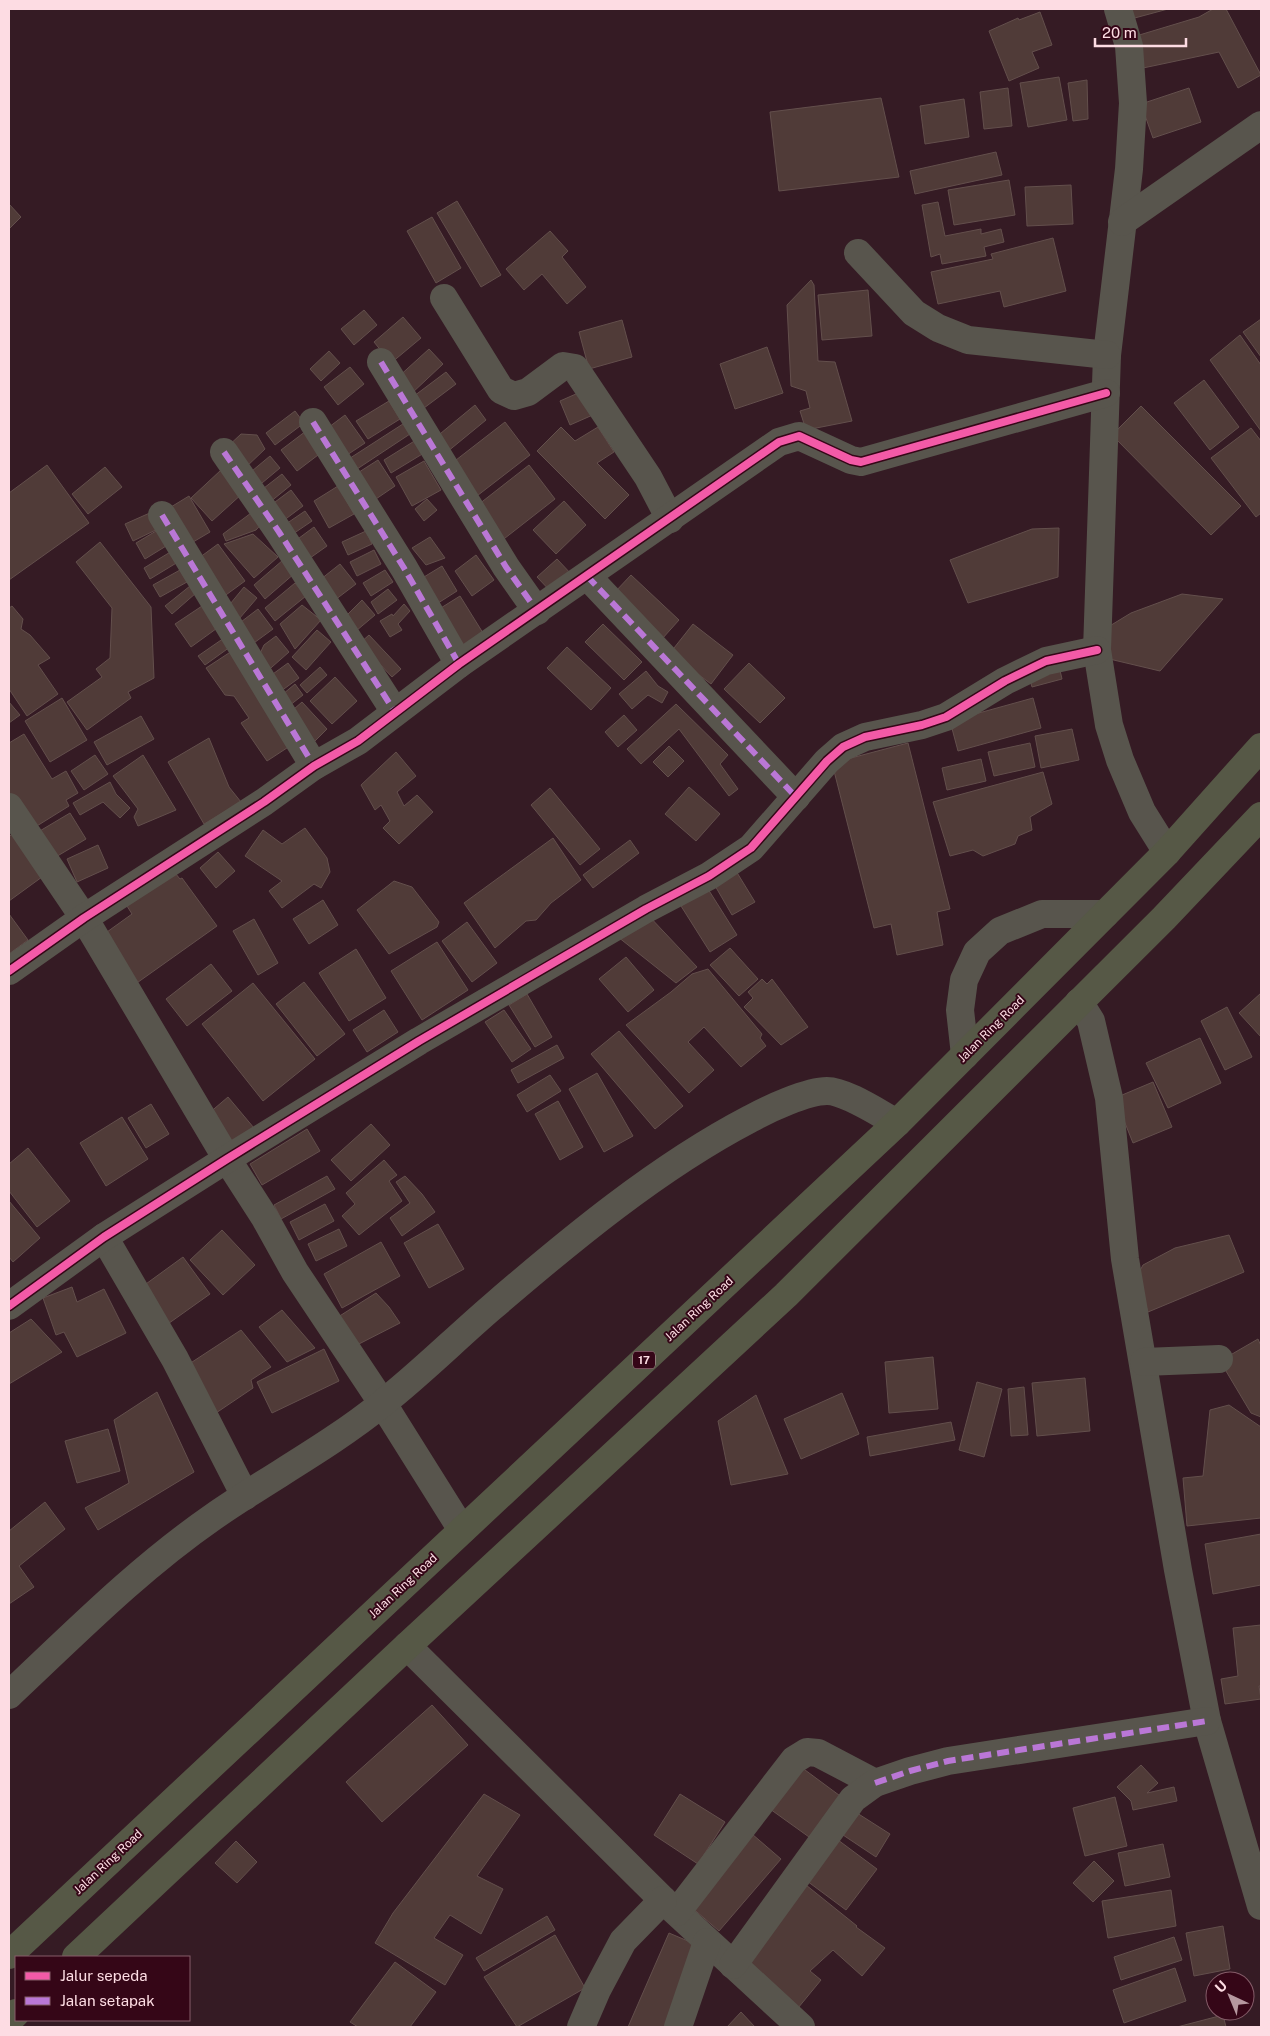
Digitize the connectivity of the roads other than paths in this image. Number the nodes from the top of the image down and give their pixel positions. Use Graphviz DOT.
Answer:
graph roads {
  1 [pos="1118,9"];
  2 [pos="1261,125"];
  3 [pos="1122,222"];
  4 [pos="858,252"];
  5 [pos="444,298"];
  6 [pos="1107,355"];
  7 [pos="381,362"];
  8 [pos="1106,393"];
  9 [pos="313,422"];
  10 [pos="224,452"];
  11 [pos="162,515"];
  12 [pos="670,519"];
  13 [pos="587,576"];
  14 [pos="537,611"];
  15 [pos="1097,650"];
  16 [pos="459,664"];
  17 [pos="395,712"];
  18 [pos="1261,747"];
  19 [pos="314,766"];
  20 [pos="796,796"];
  21 [pos="9,807"];
  22 [pos="1261,816"];
  23 [pos="1167,852"];
  24 [pos="1105,914"];
  25 [pos="84,918"];
  26 [pos="9,971"];
  27 [pos="1079,1002"];
  28 [pos="965,1055"];
  29 [pos="897,1124"];
  30 [pos="227,1159"];
  31 [pos="104,1237"];
  32 [pos="9,1306"];
  33 [pos="1219,1359"];
  34 [pos="1144,1362"];
  35 [pos="383,1404"];
  36 [pos="245,1496"];
  37 [pos="462,1530"];
  38 [pos="407,1646"];
  39 [pos="9,1695"];
  40 [pos="1207,1721"];
  41 [pos="875,1783"];
  42 [pos="670,1906"];
  43 [pos="1261,1906"];
  44 [pos="707,1942"];
  45 [pos="9,1955"];
  46 [pos="77,1956"];
  47 [pos="733,1965"];
  48 [pos="581,2027"];
  49 [pos="678,2027"];
  50 [pos="801,2027"];
  1 -- 3 [label="street"];
  2 -- 3 [label="street"];
  3 -- 6 [label="street"];
  4 -- 6 [label="street"];
  5 -- 12 [label="street"];
  6 -- 8 [label="street"];
  7 -- 14 [label="street"];
  8 -- 12 [label="street"];
  8 -- 15 [label="street"];
  9 -- 16 [label="street"];
  10 -- 17 [label="street"];
  11 -- 19 [label="street"];
  12 -- 13 [label="street"];
  13 -- 14 [label="street"];
  13 -- 20 [label="street"];
  14 -- 16 [label="street"];
  15 -- 20 [label="street"];
  15 -- 23 [label="street"];
  16 -- 17 [label="street"];
  17 -- 19 [label="street"];
  18 -- 23 [label="highway, Jalan Ring Road / 17"];
  19 -- 25 [label="street"];
  20 -- 30 [label="street"];
  21 -- 25 [label="street"];
  22 -- 27 [label="highway"];
  23 -- 24 [label="highway, Jalan Ring Road / 17"];
  24 -- 28 [label="highway, Jalan Ring Road / 17"];
  24 -- 28 [label="street"];
  25 -- 26 [label="street"];
  25 -- 30 [label="street"];
  27 -- 34 [label="street"];
  27 -- 38 [label="highway"];
  28 -- 29 [label="highway, Jalan Ring Road / 17"];
  29 -- 35 [label="street"];
  29 -- 37 [label="highway, Jalan Ring Road / 17"];
  30 -- 31 [label="street"];
  30 -- 35 [label="street"];
  31 -- 32 [label="street"];
  31 -- 36 [label="street"];
  33 -- 34 [label="street"];
  34 -- 40 [label="street"];
  35 -- 36 [label="street"];
  35 -- 37 [label="street"];
  36 -- 39 [label="street"];
  37 -- 45 [label="highway, Jalan Ring Road / 17"];
  38 -- 42 [label="street"];
  38 -- 46 [label="highway"];
  40 -- 41 [label="street"];
  40 -- 43 [label="street"];
  41 -- 42 [label="street"];
  41 -- 47 [label="street"];
  42 -- 44 [label="street"];
  42 -- 48 [label="street"];
  44 -- 47 [label="street"];
  44 -- 49 [label="street"];
  47 -- 50 [label="street"];
}
